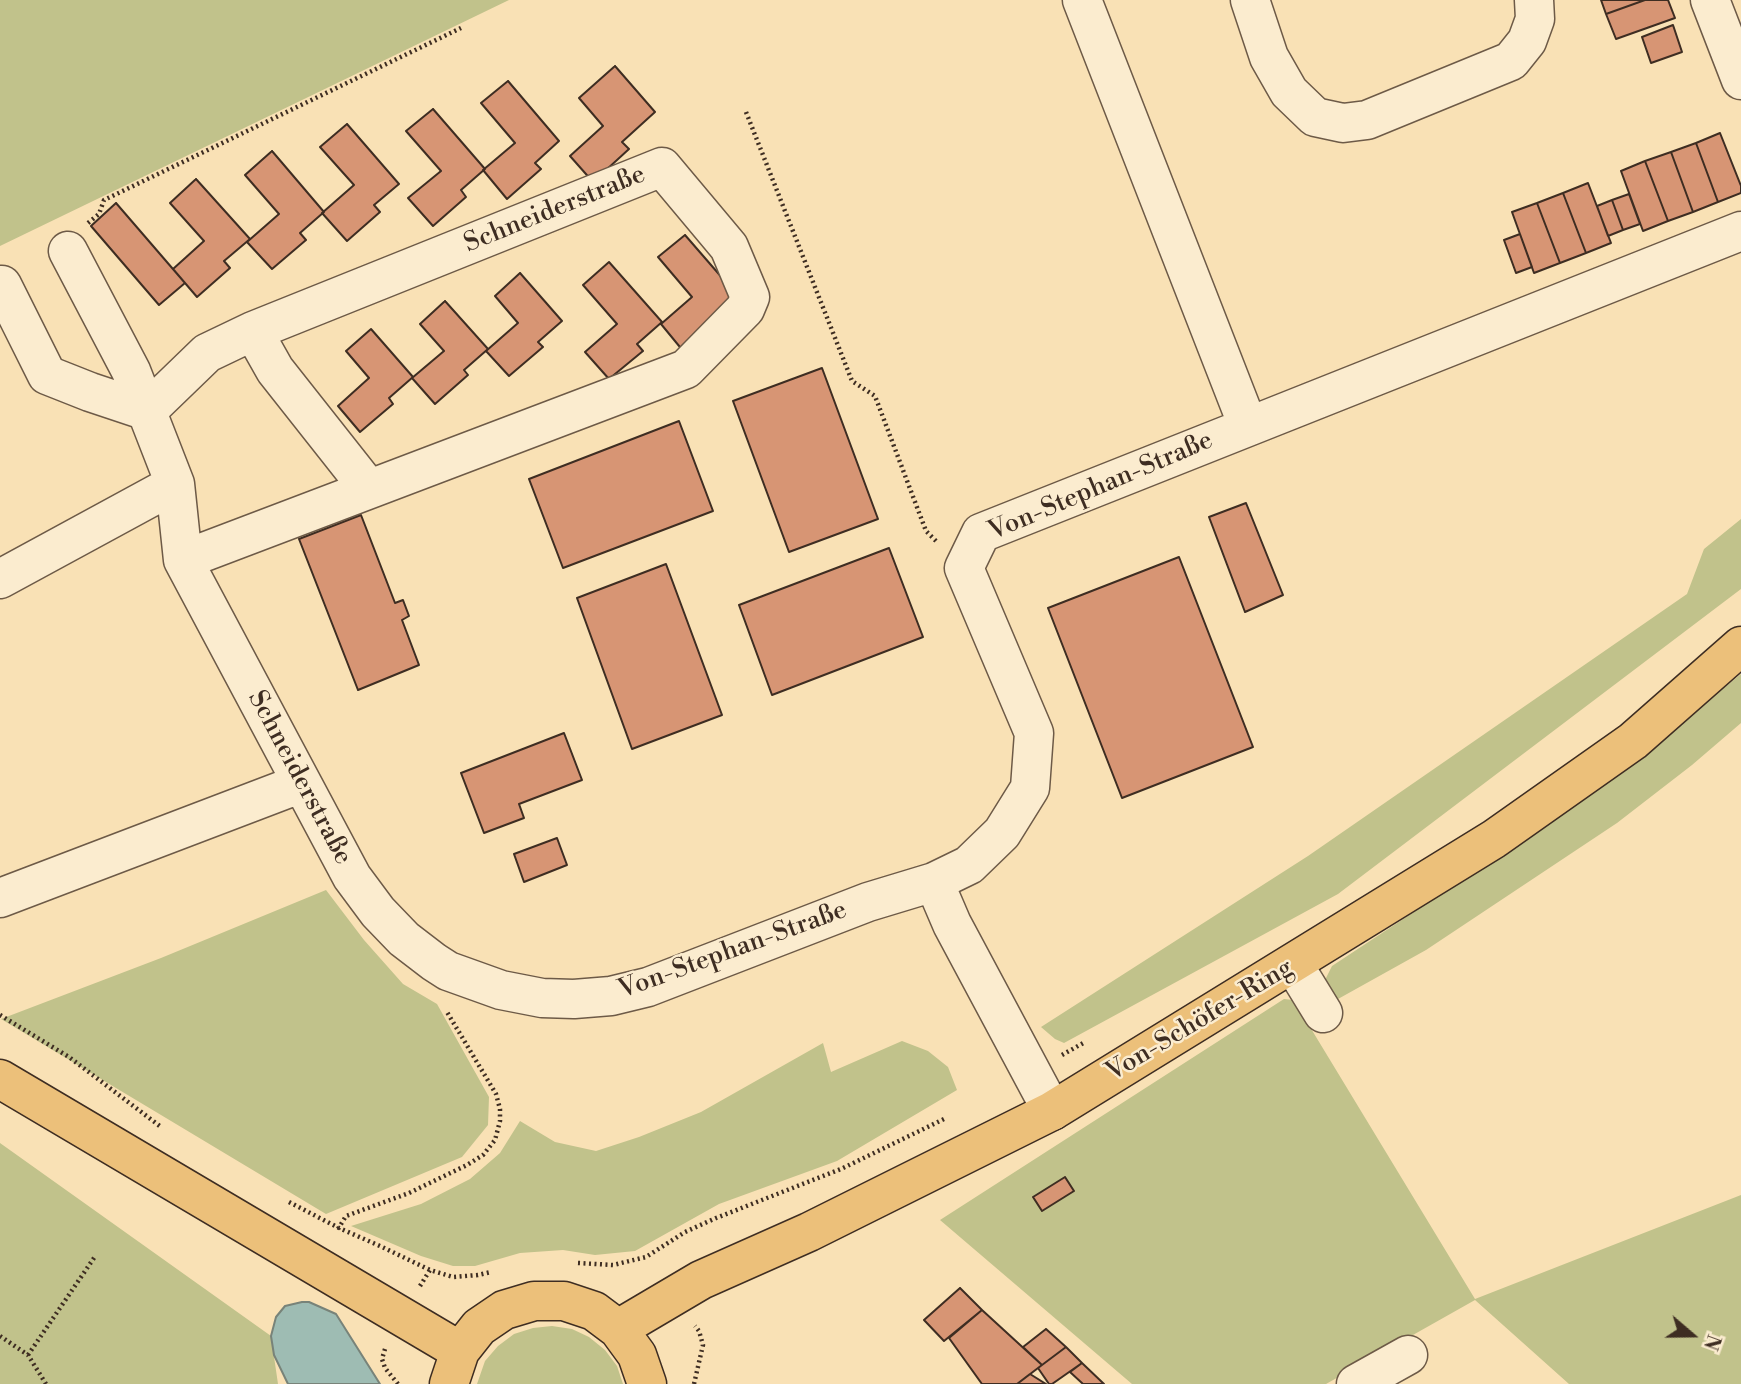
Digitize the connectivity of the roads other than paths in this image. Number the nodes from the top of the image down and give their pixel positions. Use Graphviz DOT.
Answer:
graph roads {
  1 [pos="1082,0"];
  2 [pos="1250,0"];
  3 [pos="1534,0"];
  4 [pos="1710,0"];
  5 [pos="1741,80"];
  6 [pos="1741,231"];
  7 [pos="68,251"];
  8 [pos="2,285"];
  9 [pos="253,331"];
  10 [pos="147,411"];
  11 [pos="1248,426"];
  12 [pos="175,485"];
  13 [pos="369,489"];
  14 [pos="183,560"];
  15 [pos="0,579"];
  16 [pos="1741,646"];
  17 [pos="302,783"];
  18 [pos="934,883"];
  19 [pos="0,898"];
  20 [pos="1293,964"];
  21 [pos="448,971"];
  22 [pos="1323,1013"];
  23 [pos="0,1079"];
  24 [pos="1052,1111"];
  25 [pos="618,1329"];
  26 [pos="1408,1355"];
  27 [pos="454,1368"];
  28 [pos="647,1384"];
  29 [pos="1356,1384"];
  1 -- 11 [label="street, Von-Stephan-Straße"];
  2 -- 3 [label="street"];
  4 -- 5 [label="street"];
  6 -- 11 [label="street, Von-Stephan-Straße"];
  7 -- 10 [label="street"];
  8 -- 10 [label="street"];
  9 -- 10 [label="street, Schneiderstraße"];
  9 -- 13 [label="street"];
  9 -- 13 [label="street, Schneiderstraße"];
  10 -- 12 [label="street, Schneiderstraße"];
  11 -- 18 [label="street, Von-Stephan-Straße"];
  12 -- 14 [label="street, Schneiderstraße"];
  12 -- 15 [label="street"];
  13 -- 14 [label="street, Schneiderstraße"];
  14 -- 17 [label="street, Schneiderstraße"];
  16 -- 20 [label="main road, Von-Schöfer-Ring"];
  17 -- 19 [label="street"];
  17 -- 21 [label="street, Schneiderstraße"];
  18 -- 21 [label="street, Von-Stephan-Straße"];
  18 -- 24 [label="street"];
  20 -- 22 [label="street"];
  20 -- 24 [label="main road, Von-Schöfer-Ring"];
  23 -- 27 [label="main road"];
  24 -- 25 [label="main road, Von-Schöfer-Ring"];
  25 -- 27 [label="main road"];
  25 -- 28 [label="main road"];
  26 -- 29 [label="street"];
}
